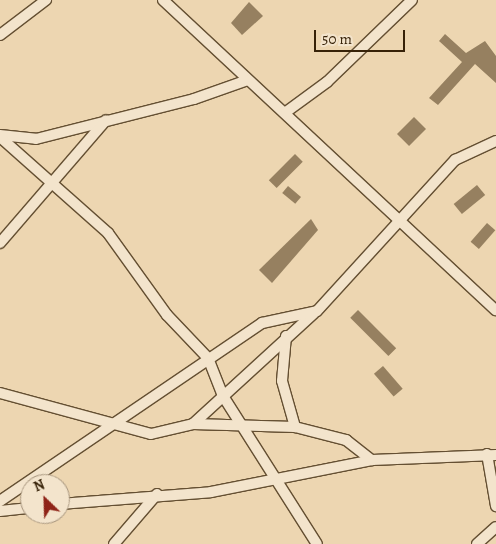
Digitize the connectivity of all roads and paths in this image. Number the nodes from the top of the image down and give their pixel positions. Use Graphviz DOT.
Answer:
graph roads {
  1 [pos="46,0"];
  2 [pos="163,0"];
  3 [pos="412,0"];
  4 [pos="0,35"];
  5 [pos="248,80"];
  6 [pos="286,112"];
  7 [pos="106,120"];
  8 [pos="0,136"];
  9 [pos="496,142"];
  10 [pos="52,184"];
  11 [pos="399,218"];
  12 [pos="0,243"];
  13 [pos="317,310"];
  14 [pos="496,310"];
  15 [pos="286,336"];
  16 [pos="208,358"];
  17 [pos="0,393"];
  18 [pos="222,396"];
  19 [pos="111,422"];
  20 [pos="193,424"];
  21 [pos="240,425"];
  22 [pos="296,427"];
  23 [pos="492,455"];
  24 [pos="372,460"];
  25 [pos="276,479"];
  26 [pos="157,494"];
  27 [pos="0,501"];
  28 [pos="70,503"];
  29 [pos="496,506"];
  30 [pos="20,509"];
  31 [pos="0,511"];
  32 [pos="496,527"];
  33 [pos="114,544"];
  34 [pos="317,544"];
  35 [pos="477,544"];
  1 -- 4 [label="street"];
  2 -- 5 [label="street"];
  3 -- 6 [label="street"];
  5 -- 6 [label="street"];
  5 -- 7 [label="street"];
  6 -- 11 [label="street"];
  7 -- 8 [label="street"];
  7 -- 10 [label="street"];
  8 -- 10 [label="street"];
  9 -- 11 [label="street"];
  10 -- 12 [label="street"];
  10 -- 16 [label="street"];
  11 -- 13 [label="street"];
  11 -- 14 [label="street"];
  13 -- 15 [label="street"];
  13 -- 16 [label="street"];
  15 -- 18 [label="street"];
  15 -- 22 [label="street"];
  16 -- 18 [label="street"];
  16 -- 19 [label="street"];
  17 -- 19 [label="street"];
  18 -- 20 [label="street"];
  18 -- 21 [label="street"];
  19 -- 20 [label="street"];
  19 -- 27 [label="street"];
  20 -- 21 [label="street"];
  21 -- 22 [label="street"];
  21 -- 25 [label="street"];
  22 -- 24 [label="street"];
  23 -- 24 [label="street"];
  23 -- 29 [label="street"];
  24 -- 25 [label="street"];
  25 -- 26 [label="street"];
  25 -- 34 [label="street"];
  26 -- 28 [label="street"];
  26 -- 33 [label="street"];
  30 -- 31 [label="street"];
  32 -- 35 [label="street"];
}
